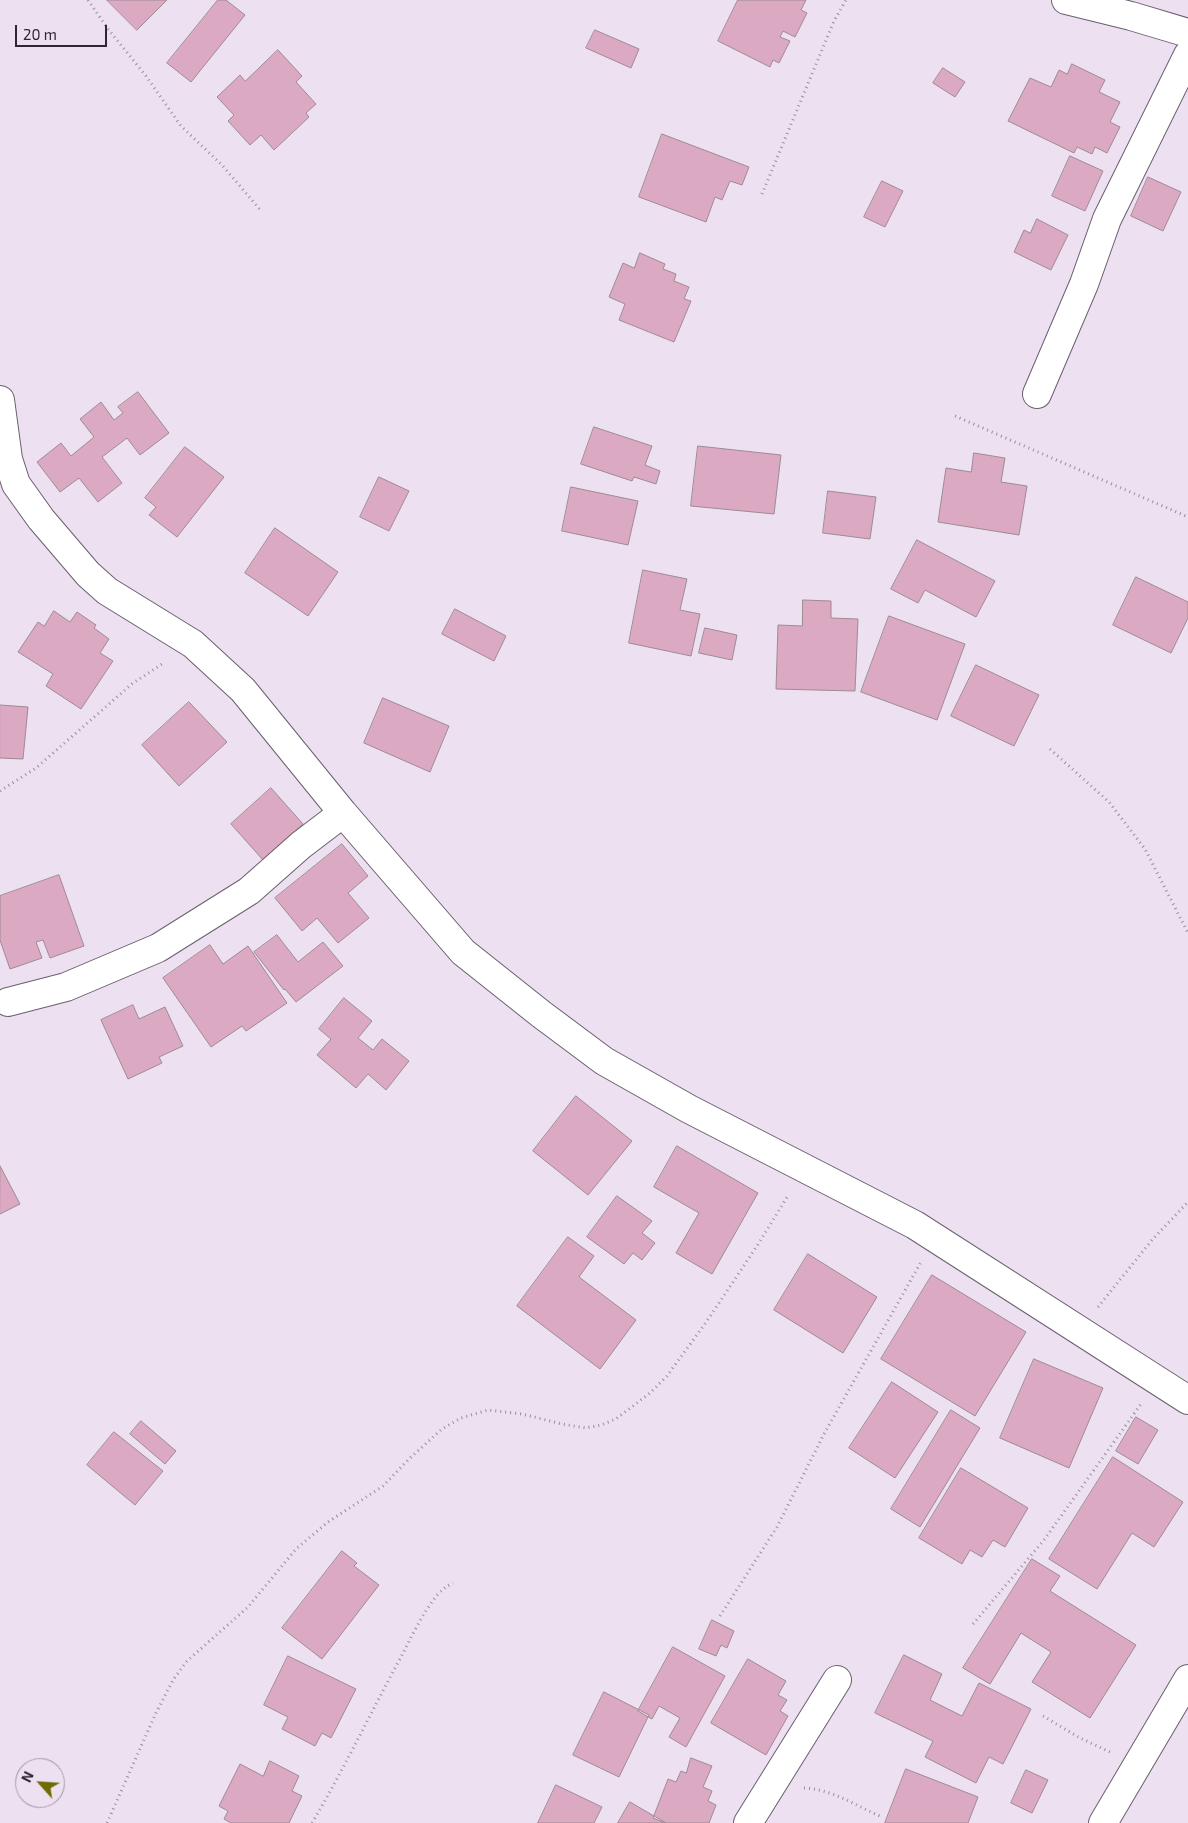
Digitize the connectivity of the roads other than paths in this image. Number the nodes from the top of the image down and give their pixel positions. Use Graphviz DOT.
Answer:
graph roads {
  1 [pos="1066,0"];
  2 [pos="1188,33"];
  3 [pos="1188,55"];
  4 [pos="1037,394"];
  5 [pos="0,400"];
  6 [pos="343,813"];
  7 [pos="8,1002"];
  8 [pos="1188,1400"];
  9 [pos="1188,1679"];
  10 [pos="837,1680"];
  11 [pos="748,1823"];
  12 [pos="1103,1823"];
  1 -- 2 [label="street"];
  3 -- 4 [label="street"];
  5 -- 6 [label="street"];
  6 -- 7 [label="street"];
  6 -- 8 [label="street"];
  9 -- 12 [label="street"];
  10 -- 11 [label="street"];
}
